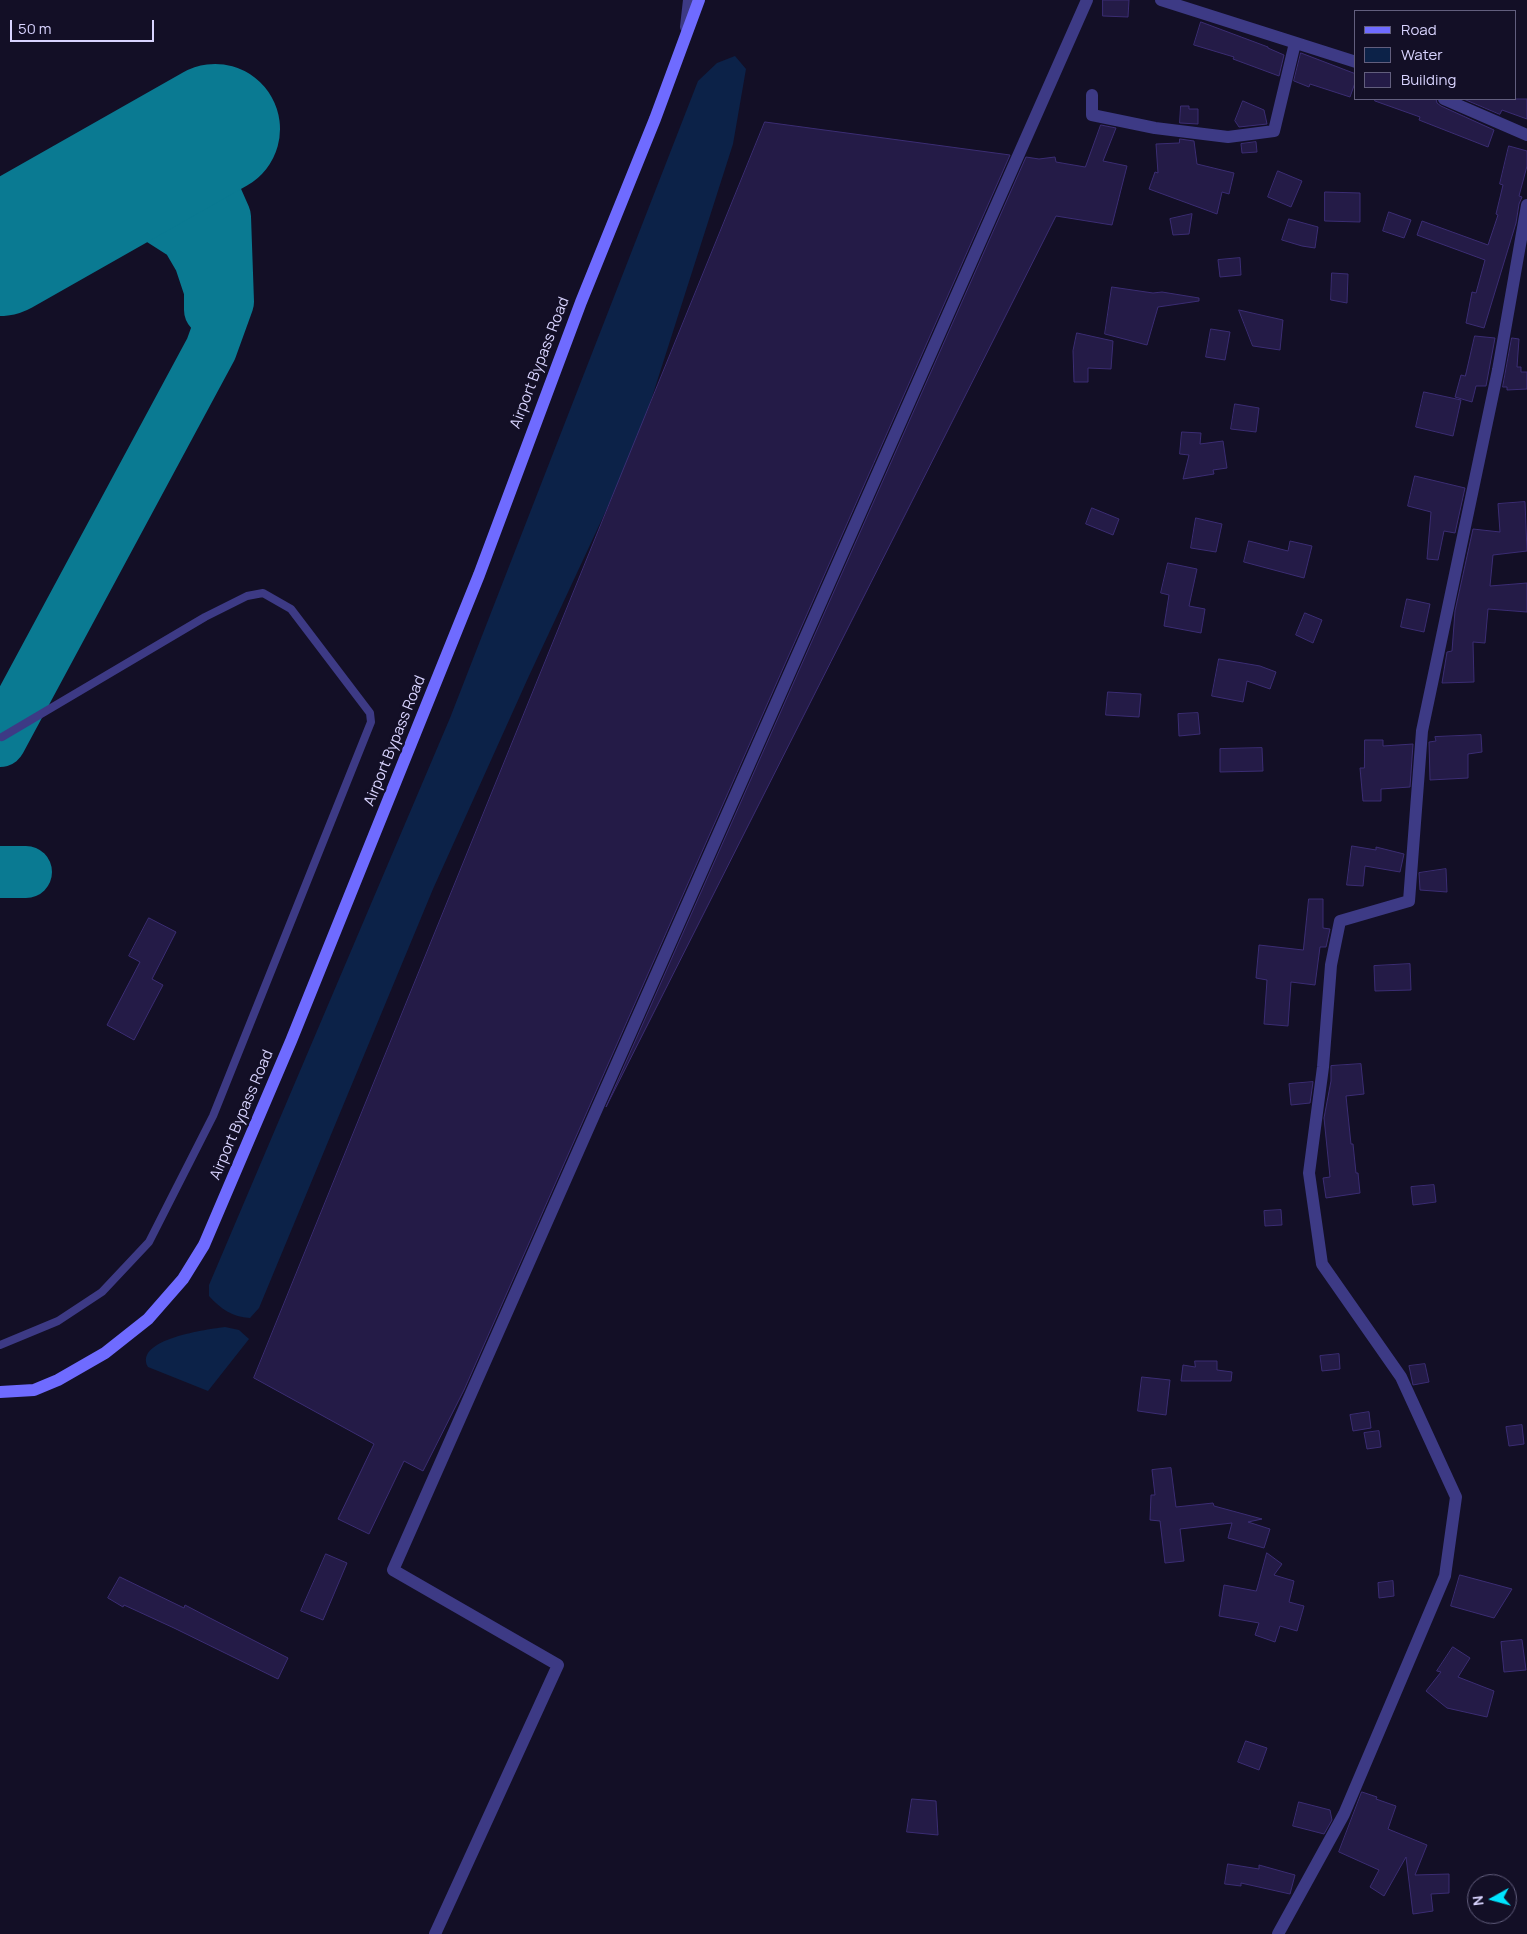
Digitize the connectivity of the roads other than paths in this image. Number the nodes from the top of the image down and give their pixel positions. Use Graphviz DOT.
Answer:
graph roads {
  1 [pos="690,0"];
  2 [pos="699,0"];
  3 [pos="1088,0"];
  4 [pos="1161,0"];
  5 [pos="684,39"];
  6 [pos="1295,43"];
  7 [pos="1354,61"];
  8 [pos="1092,96"];
  9 [pos="1446,100"];
  10 [pos="1527,135"];
  11 [pos="1527,205"];
  12 [pos="2,737"];
  13 [pos="0,1345"];
  14 [pos="0,1392"];
  15 [pos="435,1934"];
  16 [pos="1278,1934"];
  1 -- 5 [label="street"];
  2 -- 5 [label="street, Airport Bypass Road"];
  3 -- 15 [label="street"];
  4 -- 6 [label="street"];
  5 -- 14 [label="street, Airport Bypass Road"];
  6 -- 7 [label="street"];
  6 -- 8 [label="street"];
  9 -- 10 [label="street"];
  11 -- 16 [label="street"];
  12 -- 13 [label="lane"];
}
